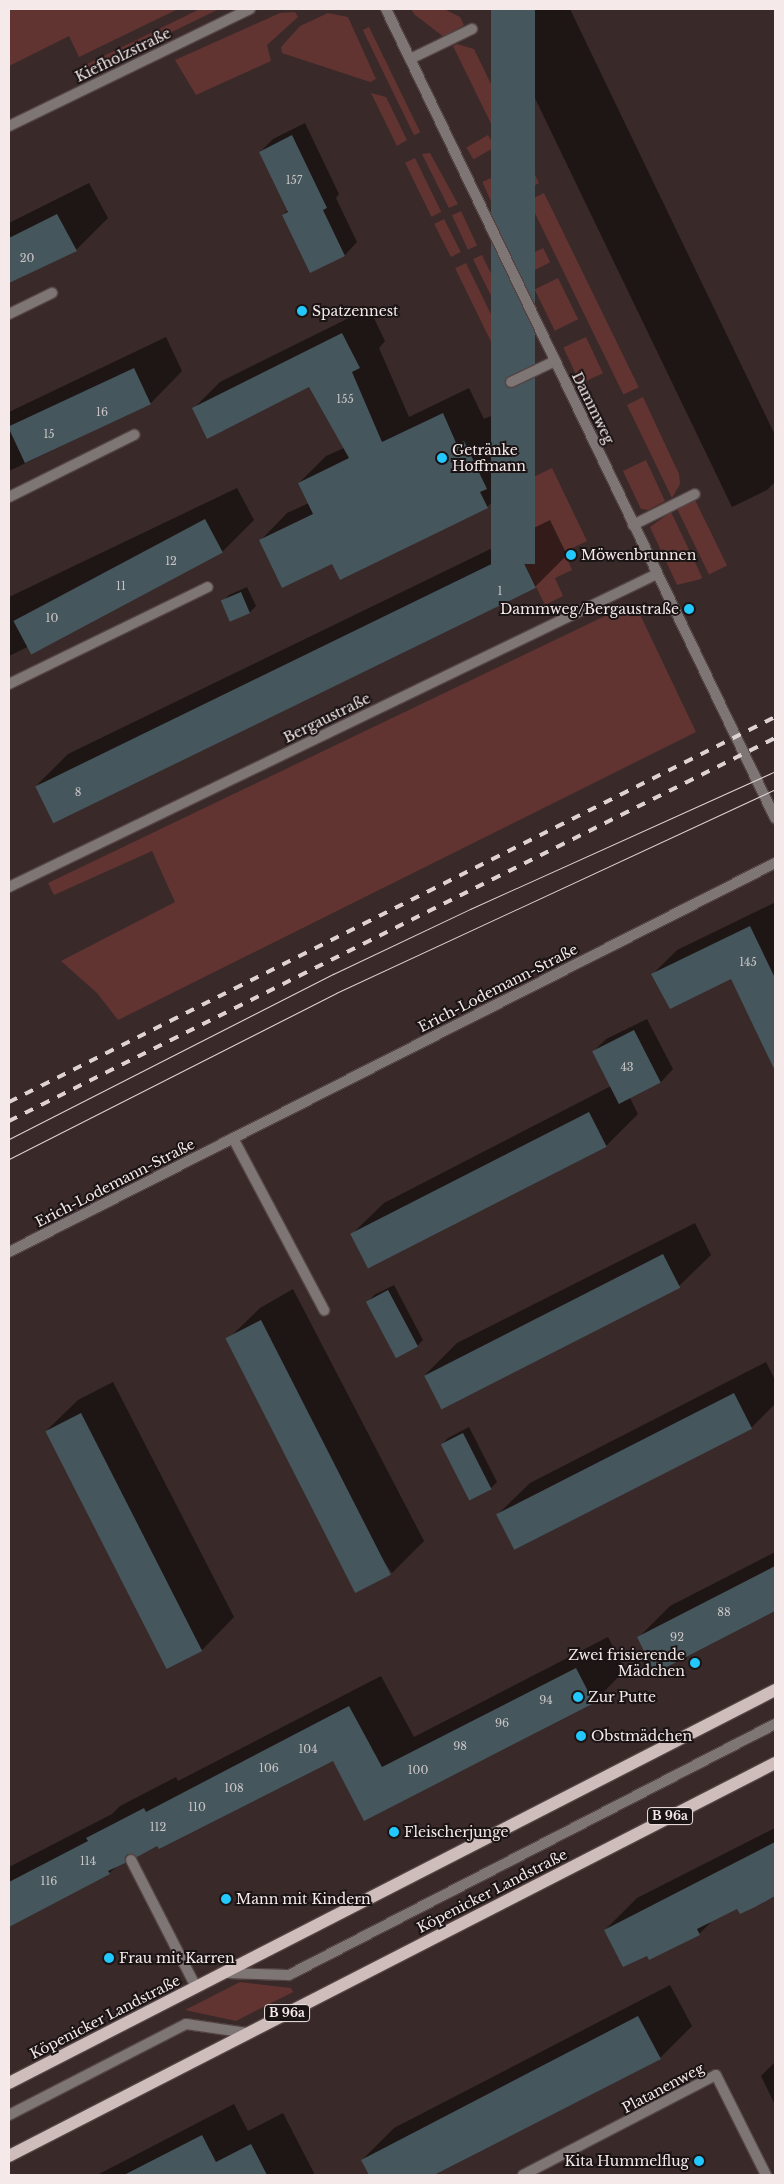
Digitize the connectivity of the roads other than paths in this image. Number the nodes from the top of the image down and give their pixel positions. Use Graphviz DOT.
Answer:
graph roads {
  1 [pos="250,9"];
  2 [pos="386,9"];
  3 [pos="472,29"];
  4 [pos="410,59"];
  5 [pos="9,126"];
  6 [pos="52,293"];
  7 [pos="9,314"];
  8 [pos="555,361"];
  9 [pos="511,382"];
  10 [pos="134,435"];
  11 [pos="695,494"];
  12 [pos="9,497"];
  13 [pos="633,524"];
  14 [pos="657,574"];
  15 [pos="208,587"];
  16 [pos="9,684"];
  17 [pos="775,818"];
  18 [pos="775,863"];
  19 [pos="9,887"];
  20 [pos="233,1138"];
  21 [pos="9,1252"];
  22 [pos="324,1310"];
  23 [pos="775,1690"];
  24 [pos="775,1724"];
  25 [pos="775,1763"];
  26 [pos="131,1860"];
  27 [pos="224,1973"];
  28 [pos="196,1987"];
  29 [pos="248,2033"];
  30 [pos="9,2083"];
  31 [pos="9,2115"];
  32 [pos="9,2156"];
  33 [pos="523,2175"];
  34 [pos="766,2175"];
  1 -- 5 [label="street, Kiefholzstraße"];
  2 -- 4 [label="street, Dammweg"];
  3 -- 4 [label="street"];
  4 -- 8 [label="street, Dammweg"];
  6 -- 7 [label="street"];
  8 -- 9 [label="street"];
  8 -- 13 [label="street, Dammweg"];
  10 -- 12 [label="street"];
  11 -- 13 [label="street"];
  13 -- 14 [label="street, Dammweg"];
  14 -- 17 [label="street, Dammweg"];
  14 -- 19 [label="street, Bergaustraße"];
  15 -- 16 [label="street"];
  18 -- 20 [label="street, Erich-Lodemann-Straße"];
  20 -- 21 [label="street, Erich-Lodemann-Straße"];
  20 -- 22 [label="street"];
  23 -- 27 [label="main road, Köpenicker Landstraße"];
  24 -- 27 [label="street"];
  25 -- 29 [label="main road, Köpenicker Landstraße / B 96a"];
  26 -- 28 [label="street"];
  27 -- 28 [label="main road, Köpenicker Landstraße"];
  28 -- 30 [label="main road, Köpenicker Landstraße"];
  29 -- 31 [label="street"];
  29 -- 32 [label="main road, Köpenicker Landstraße / B 96a"];
  33 -- 34 [label="street, Platanenweg"];
}
